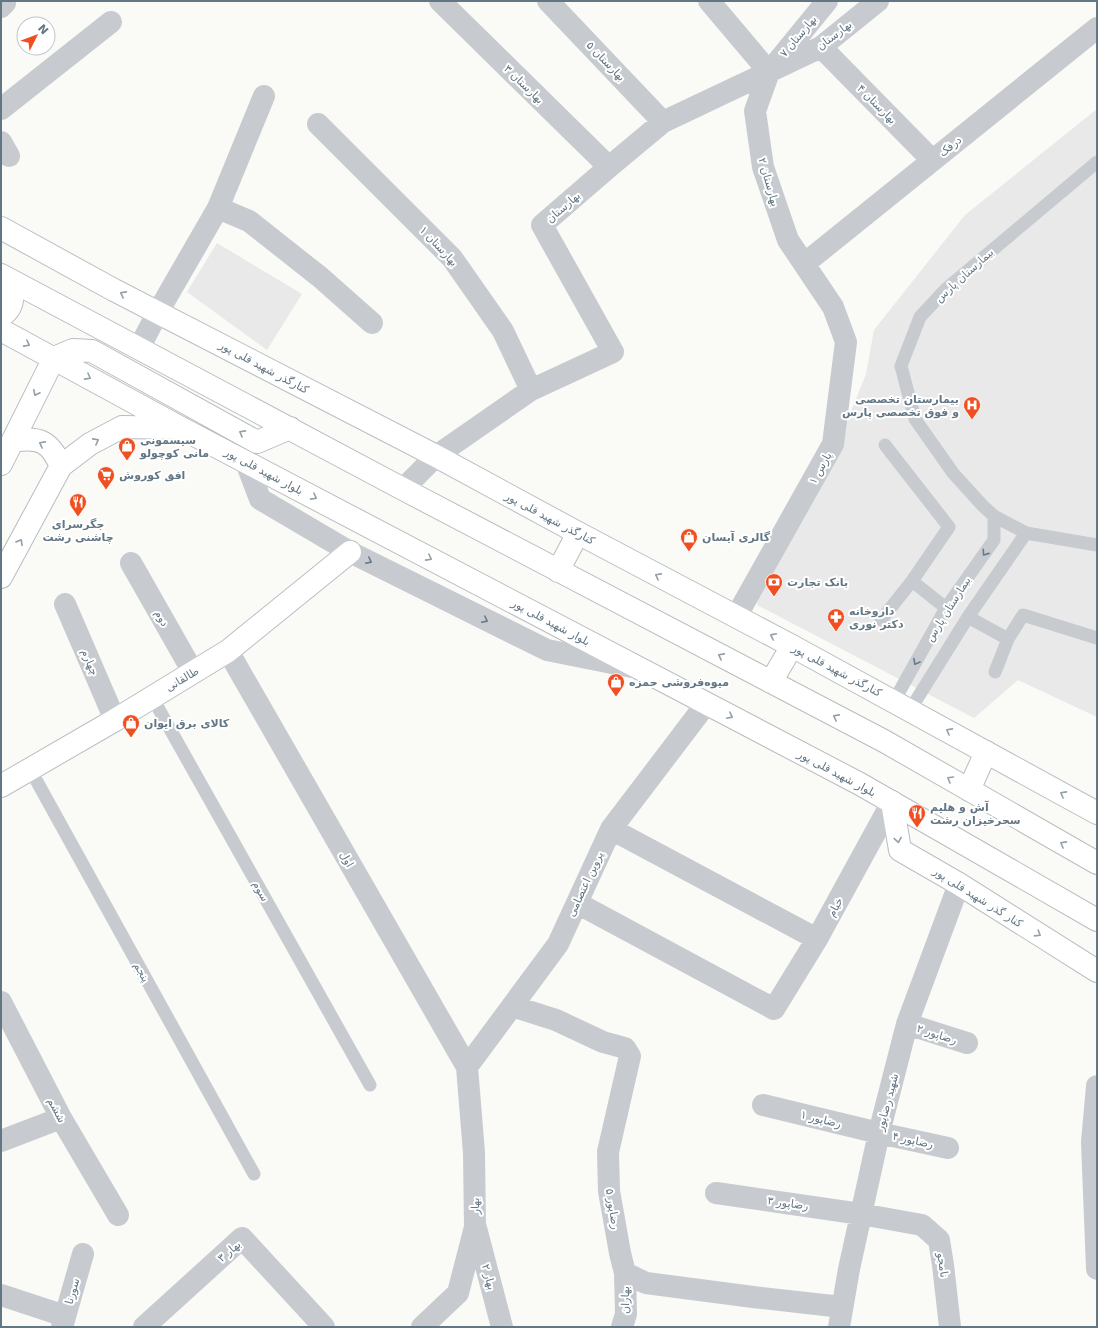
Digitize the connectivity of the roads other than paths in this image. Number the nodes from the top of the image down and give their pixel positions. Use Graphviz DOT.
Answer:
graph roads {
  1 [pos="440,1"];
  2 [pos="548,1"];
  3 [pos="709,1"];
  4 [pos="828,1"];
  5 [pos="878,1"];
  6 [pos="111,22"];
  7 [pos="1097,28"];
  8 [pos="821,47"];
  9 [pos="769,72"];
  10 [pos="264,96"];
  11 [pos="1,109"];
  12 [pos="663,122"];
  13 [pos="318,124"];
  14 [pos="932,160"];
  15 [pos="1097,162"];
  16 [pos="609,167"];
  17 [pos="218,208"];
  18 [pos="1,228"];
  19 [pos="804,264"];
  20 [pos="6,277"];
  21 [pos="158,312"];
  22 [pos="1,316"];
  23 [pos="372,323"];
  24 [pos="1,330"];
  25 [pos="139,348"];
  26 [pos="54,358"];
  27 [pos="531,390"];
  28 [pos="181,428"];
  29 [pos="290,428"];
  30 [pos="13,441"];
  31 [pos="885,445"];
  32 [pos="436,456"];
  33 [pos="246,462"];
  34 [pos="1,464"];
  35 [pos="61,466"];
  36 [pos="404,489"];
  37 [pos="994,516"];
  38 [pos="578,533"];
  39 [pos="1026,533"];
  40 [pos="1097,545"];
  41 [pos="350,552"];
  42 [pos="131,563"];
  43 [pos="558,570"];
  44 [pos="1,577"];
  45 [pos="912,581"];
  46 [pos="65,604"];
  47 [pos="946,608"];
  48 [pos="736,617"];
  49 [pos="968,618"];
  50 [pos="881,620"];
  51 [pos="1097,638"];
  52 [pos="1008,640"];
  53 [pos="792,646"];
  54 [pos="228,651"];
  55 [pos="641,669"];
  56 [pos="193,672"];
  57 [pos="995,672"];
  58 [pos="771,682"];
  59 [pos="152,697"];
  60 [pos="706,704"];
  61 [pos="902,706"];
  62 [pos="115,720"];
  63 [pos="986,752"];
  64 [pos="30,769"];
  65 [pos="1,786"];
  66 [pos="969,790"];
  67 [pos="892,802"];
  68 [pos="1097,813"];
  69 [pos="611,829"];
  70 [pos="1097,863"];
  71 [pos="959,884"];
  72 [pos="576,903"];
  73 [pos="1097,920"];
  74 [pos="818,939"];
  75 [pos="1097,972"];
  76 [pos="1,1002"];
  77 [pos="512,1006"];
  78 [pos="908,1024"];
  79 [pos="967,1043"];
  80 [pos="467,1067"];
  81 [pos="370,1085"];
  82 [pos="1097,1086"];
  83 [pos="763,1105"];
  84 [pos="61,1118"];
  85 [pos="878,1133"];
  86 [pos="1,1141"];
  87 [pos="948,1148"];
  88 [pos="254,1174"];
  89 [pos="716,1193"];
  90 [pos="861,1214"];
  91 [pos="118,1215"];
  92 [pos="475,1227"];
  93 [pos="1097,1244"];
  94 [pos="82,1254"];
  95 [pos="1097,1269"];
  96 [pos="625,1274"];
  97 [pos="1,1295"];
  98 [pos="841,1317"];
  99 [pos="64,1321"];
  100 [pos="144,1327"];
  101 [pos="324,1327"];
  102 [pos="422,1327"];
  103 [pos="502,1327"];
  104 [pos="622,1327"];
  105 [pos="950,1327"];
  1 -- 16 [label="street, بهارستان ۳"];
  2 -- 12 [label="street, بهارستان ۵"];
  3 -- 9 [label="street"];
  4 -- 9 [label="street, بهارستان ۷"];
  5 -- 8 [label="street, بهارستان"];
  6 -- 11 [label="street"];
  7 -- 14 [label="street, درفک"];
  8 -- 9 [label="street, بهارستان"];
  8 -- 14 [label="street, بهارستان ۴"];
  9 -- 12 [label="street, بهارستان"];
  9 -- 19 [label="street, بهارستان ۲"];
  10 -- 17 [label="street"];
  12 -- 16 [label="street, بهارستان"];
  13 -- 27 [label="street, بهارستان ۱"];
  14 -- 19 [label="street, درفک"];
  15 -- 37 [label="lane, بیمارستان پارس"];
  16 -- 27 [label="street, بهارستان"];
  17 -- 21 [label="street"];
  17 -- 23 [label="street"];
  21 -- 18 [label="main road, کنارگذر شهید قلی پور, one-way"];
  19 -- 48 [label="street, پارس ۱"];
  20 -- 22 [label="main road"];
  20 -- 25 [label="main road"];
  21 -- 25 [label="street"];
  21 -- 32 [label="main road, کنارگذر شهید قلی پور"];
  24 -- 26 [label="main road, بلوار شهید قلی پور, one-way"];
  25 -- 29 [label="main road"];
  26 -- 28 [label="main road, بلوار شهید قلی پور, one-way"];
  29 -- 26 [label="main road, one-way"];
  26 -- 30 [label="main road, one-way"];
  27 -- 32 [label="street, بهارستان"];
  28 -- 33 [label="main road, بلوار شهید قلی پور"];
  35 -- 28 [label="main road, one-way"];
  29 -- 36 [label="main road"];
  30 -- 34 [label="main road"];
  35 -- 30 [label="main road, one-way"];
  31 -- 45 [label="lane"];
  32 -- 36 [label="street, بهارستان"];
  32 -- 38 [label="main road, کنارگذر شهید قلی پور"];
  33 -- 41 [label="street"];
  33 -- 55 [label="main road, بلوار شهید قلی پور, one-way"];
  44 -- 35 [label="main road, one-way"];
  36 -- 43 [label="main road"];
  37 -- 39 [label="lane, بیمارستان پارس"];
  37 -- 47 [label="lane, بیمارستان پارس, one-way"];
  38 -- 43 [label="main road"];
  48 -- 38 [label="main road, کنارگذر شهید قلی پور, one-way"];
  39 -- 40 [label="lane, بیمارستان پارس"];
  39 -- 49 [label="lane, بیمارستان پارس"];
  41 -- 54 [label="main road, طالقانی"];
  41 -- 55 [label="street, one-way"];
  42 -- 56 [label="street, دوم"];
  58 -- 43 [label="main road, one-way"];
  45 -- 47 [label="lane"];
  45 -- 50 [label="lane"];
  46 -- 62 [label="street, چهارم"];
  47 -- 61 [label="lane, بیمارستان پارس, one-way"];
  53 -- 48 [label="main road, کنارگذر شهید قلی پور, one-way"];
  49 -- 52 [label="lane"];
  49 -- 61 [label="lane, بیمارستان پارس"];
  51 -- 52 [label="lane"];
  52 -- 57 [label="lane"];
  53 -- 58 [label="main road"];
  53 -- 61 [label="main road, کنارگذر شهید قلی پور"];
  54 -- 56 [label="main road, طالقانی"];
  54 -- 80 [label="street, اول"];
  55 -- 60 [label="main road, بلوار شهید قلی پور"];
  56 -- 59 [label="main road, طالقانی"];
  66 -- 58 [label="main road, one-way"];
  59 -- 62 [label="main road, طالقانی"];
  59 -- 81 [label="lane, سوم"];
  60 -- 67 [label="main road, بلوار شهید قلی پور, one-way"];
  60 -- 69 [label="street, پروین اعتصامی"];
  63 -- 61 [label="main road, کنارگذر شهید قلی پور, one-way"];
  62 -- 64 [label="main road, طالقانی"];
  63 -- 66 [label="main road"];
  68 -- 63 [label="main road, کنارگذر شهید قلی پور, one-way"];
  64 -- 65 [label="main road, طالقانی"];
  64 -- 88 [label="lane, پنجم"];
  70 -- 66 [label="main road, one-way"];
  67 -- 71 [label="main road, کنار گذر شهید قلی پور, one-way"];
  67 -- 73 [label="main road, بلوار شهید قلی پور"];
  67 -- 74 [label="street, خیام"];
  69 -- 72 [label="street, پروین اعتصامی"];
  69 -- 74 [label="street"];
  71 -- 75 [label="main road, کنار گذر شهید قلی پور, one-way"];
  71 -- 78 [label="street, شهید رضاپور"];
  72 -- 74 [label="street, خیام"];
  72 -- 77 [label="street, پروین اعتصامی"];
  76 -- 84 [label="street, ششم"];
  77 -- 80 [label="street, پروین اعتصامی"];
  77 -- 96 [label="street, رضاپور ۵"];
  78 -- 79 [label="street, رضاپور ۲"];
  78 -- 85 [label="street, شهید رضاپور"];
  80 -- 92 [label="street, بهار"];
  82 -- 93 [label="street"];
  83 -- 85 [label="street, رضاپور ۱"];
  84 -- 86 [label="street"];
  84 -- 91 [label="street, ششم"];
  85 -- 87 [label="street, رضاپور ۴"];
  85 -- 90 [label="street, شهید رضاپور"];
  89 -- 90 [label="street, رضاپور ۳"];
  90 -- 98 [label="street, شهید رضاپور"];
  90 -- 105 [label="street, نامجو"];
  92 -- 102 [label="street, بهار"];
  92 -- 103 [label="street, بهار ۲"];
  93 -- 95 [label="street"];
  94 -- 99 [label="street, سورنا"];
  96 -- 98 [label="street"];
  96 -- 104 [label="street, بهاران"];
  97 -- 99 [label="street"];
  100 -- 101 [label="street, بهار ۳"];
}
